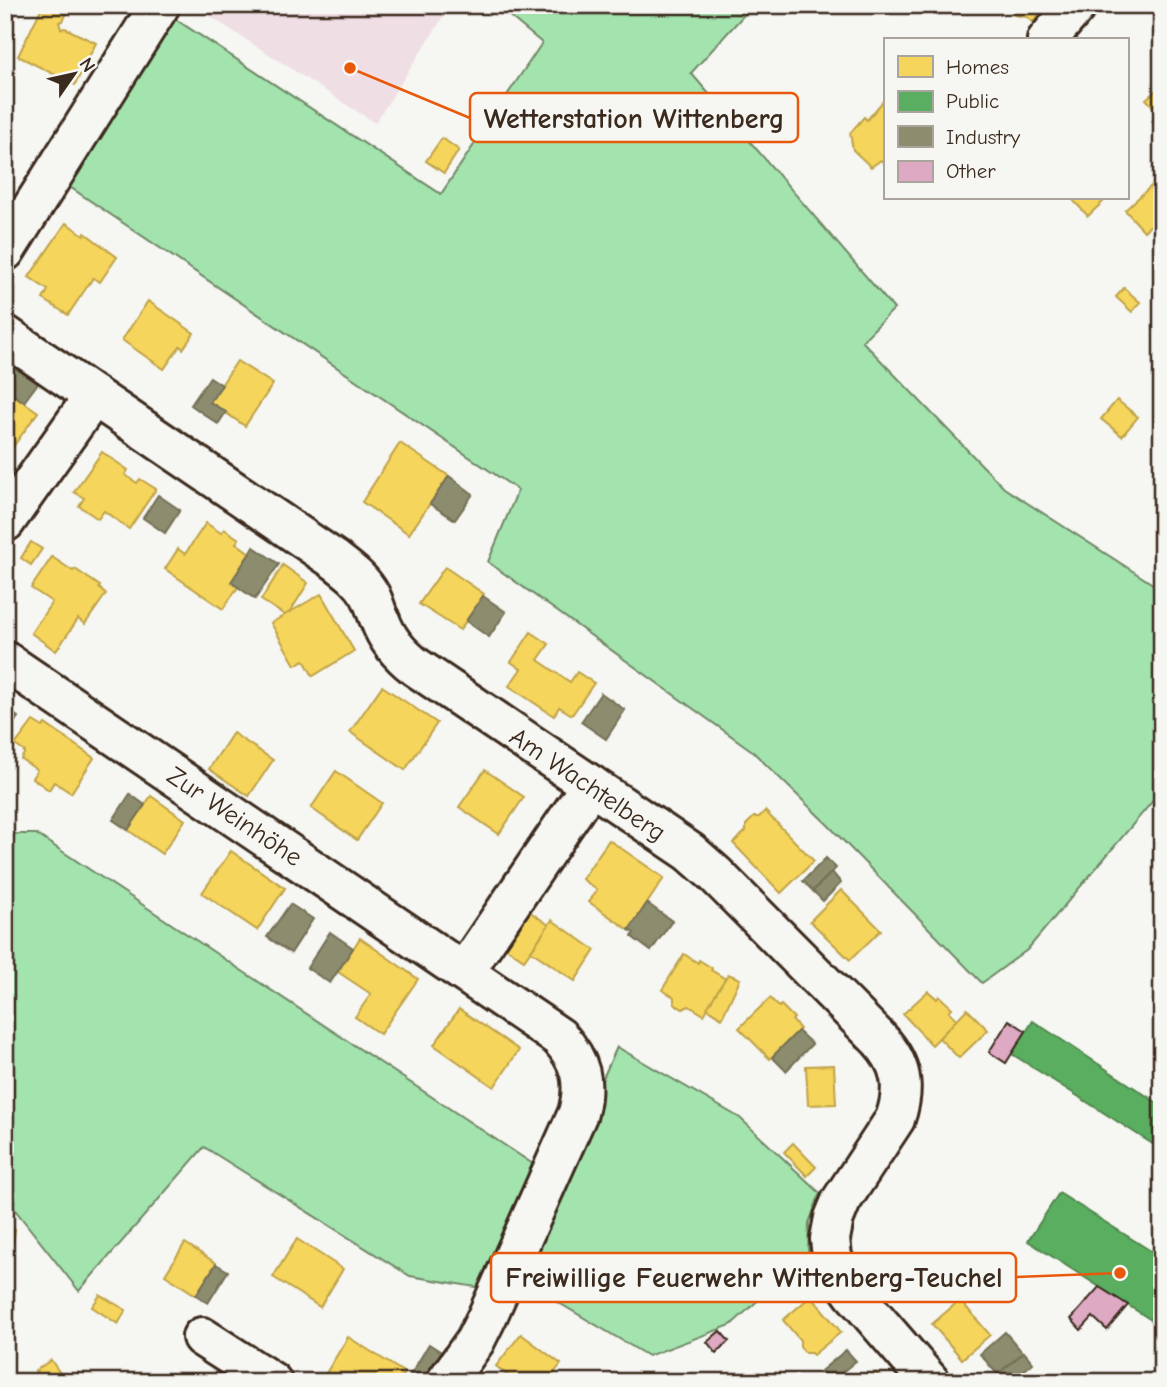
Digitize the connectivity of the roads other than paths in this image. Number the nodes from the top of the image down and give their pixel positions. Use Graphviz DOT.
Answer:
graph roads {
  1 [pos="160,5"];
  2 [pos="1077,5"];
  3 [pos="1050,38"];
  4 [pos="5,251"];
  5 [pos="5,335"];
  6 [pos="94,396"];
  7 [pos="5,522"];
  8 [pos="5,661"];
  9 [pos="591,785"];
  10 [pos="464,972"];
  11 [pos="202,1337"];
  12 [pos="272,1382"];
  13 [pos="446,1382"];
  14 [pos="930,1382"];
  1 -- 4 [label="street"];
  2 -- 3 [label="street"];
  5 -- 6 [label="street, Am Wachtelberg"];
  6 -- 7 [label="street"];
  6 -- 9 [label="street, Am Wachtelberg"];
  8 -- 10 [label="street, Zur Weinhöhe"];
  9 -- 10 [label="street"];
  9 -- 14 [label="street, Am Wachtelberg"];
  10 -- 13 [label="street, Zur Weinhöhe"];
  11 -- 12 [label="street"];
}
